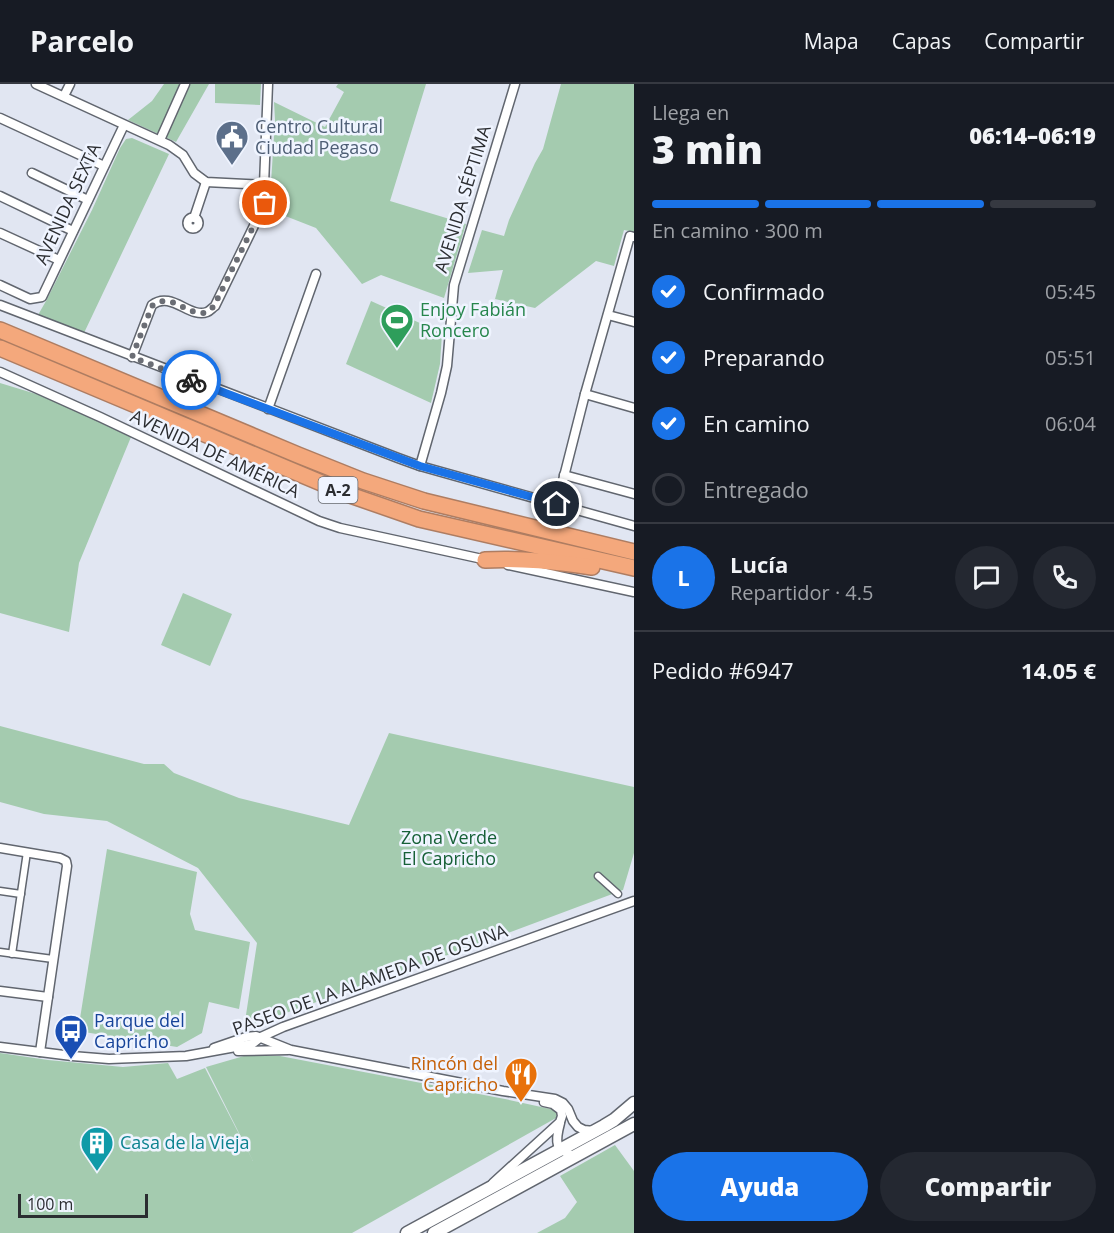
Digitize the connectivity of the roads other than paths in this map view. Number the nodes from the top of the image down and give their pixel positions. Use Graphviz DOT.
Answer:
graph roads {
  1 [pos="36,84"];
  2 [pos="70,84"];
  3 [pos="185,84"];
  4 [pos="268,84"];
  5 [pos="515,84"];
  6 [pos="64,96"];
  7 [pos="0,118"];
  8 [pos="124,125"];
  9 [pos="160,140"];
  10 [pos="104,166"];
  11 [pos="32,174"];
  12 [pos="206,182"];
  13 [pos="264,185"];
  14 [pos="0,196"];
  15 [pos="88,200"];
  16 [pos="194,218"];
  17 [pos="73,231"];
  18 [pos="0,233"];
  19 [pos="634,237"];
  20 [pos="59,260"];
  21 [pos="316,274"];
  22 [pos="0,285"];
  23 [pos="0,305"];
  24 [pos="608,315"];
  25 [pos="0,322"];
  26 [pos="634,322"];
  27 [pos="0,330"];
  28 [pos="0,348"];
  29 [pos="132,357"];
  30 [pos="0,372"];
  31 [pos="585,394"];
  32 [pos="169,401"];
  33 [pos="634,408"];
  34 [pos="268,409"];
  35 [pos="420,466"];
  36 [pos="564,475"];
  37 [pos="634,494"];
  38 [pos="557,504"];
  39 [pos="634,523"];
  40 [pos="634,552"];
  41 [pos="485,560"];
  42 [pos="634,568"];
  43 [pos="634,592"];
  44 [pos="0,848"];
  45 [pos="27,852"];
  46 [pos="598,876"];
  47 [pos="0,891"];
  48 [pos="21,894"];
  49 [pos="618,894"];
  50 [pos="634,901"];
  51 [pos="0,952"];
  52 [pos="12,954"];
  53 [pos="53,959"];
  54 [pos="0,991"];
  55 [pos="48,997"];
  56 [pos="261,1037"];
  57 [pos="0,1047"];
  58 [pos="291,1050"];
  59 [pos="222,1051"];
  60 [pos="40,1052"];
  61 [pos="201,1054"];
  62 [pos="512,1092"];
  63 [pos="634,1103"];
  64 [pos="560,1122"];
  65 [pos="634,1124"];
  66 [pos="594,1131"];
  67 [pos="560,1150"];
  68 [pos="576,1156"];
  69 [pos="488,1190"];
  70 [pos="407,1233"];
  71 [pos="434,1233"];
  1 -- 6 [label="street"];
  2 -- 6 [label="street"];
  3 -- 9 [label="street"];
  4 -- 13 [label="street"];
  5 -- 35 [label="street, AVENIDA SÉPTIMA"];
  6 -- 8 [label="street"];
  7 -- 10 [label="street"];
  8 -- 9 [label="street"];
  8 -- 10 [label="street, AVENIDA SEXTA"];
  9 -- 12 [label="street"];
  10 -- 15 [label="street, AVENIDA SEXTA"];
  11 -- 15 [label="street"];
  12 -- 13 [label="street"];
  12 -- 16 [label="street"];
  13 -- 29 [label="street"];
  14 -- 17 [label="street"];
  15 -- 17 [label="street, AVENIDA SEXTA"];
  17 -- 20 [label="street, AVENIDA SEXTA"];
  18 -- 20 [label="street"];
  19 -- 24 [label="street"];
  20 -- 22 [label="street, AVENIDA SEXTA"];
  21 -- 34 [label="street"];
  23 -- 29 [label="street"];
  24 -- 26 [label="street"];
  24 -- 31 [label="street"];
  25 -- 32 [label="highway"];
  27 -- 32 [label="highway, A-2"];
  28 -- 42 [label="highway, A-2"];
  29 -- 34 [label="street"];
  30 -- 41 [label="street, AVENIDA DE AMÉRICA"];
  31 -- 33 [label="street"];
  31 -- 36 [label="street"];
  32 -- 40 [label="highway, A-2"];
  34 -- 35 [label="street"];
  35 -- 38 [label="street"];
  36 -- 37 [label="street"];
  36 -- 38 [label="street"];
  38 -- 39 [label="street"];
  41 -- 42 [label="highway"];
  41 -- 43 [label="street, AVENIDA DE AMÉRICA"];
  44 -- 45 [label="street"];
  45 -- 48 [label="street"];
  45 -- 53 [label="street"];
  46 -- 49 [label="street"];
  47 -- 48 [label="street"];
  48 -- 52 [label="street"];
  50 -- 56 [label="street, PASEO DE LA ALAMEDA DE OSUNA"];
  51 -- 52 [label="street"];
  52 -- 53 [label="street"];
  53 -- 55 [label="street"];
  54 -- 55 [label="street"];
  55 -- 60 [label="street"];
  56 -- 58 [label="street"];
  56 -- 59 [label="street, PASEO DE LA ALAMEDA DE OSUNA"];
  56 -- 61 [label="street"];
  57 -- 60 [label="street, PASEO DE LA ALAMEDA DE OSUNA"];
  58 -- 59 [label="street"];
  58 -- 62 [label="street"];
  59 -- 61 [label="street, PASEO DE LA ALAMEDA DE OSUNA"];
  60 -- 61 [label="street, PASEO DE LA ALAMEDA DE OSUNA"];
  62 -- 64 [label="street"];
  62 -- 66 [label="street"];
  63 -- 66 [label="main road"];
  64 -- 67 [label="street"];
  64 -- 69 [label="street"];
  65 -- 68 [label="main road"];
  66 -- 67 [label="main road"];
  67 -- 68 [label="street"];
  67 -- 69 [label="main road"];
  68 -- 71 [label="main road"];
  69 -- 70 [label="main road"];
}
